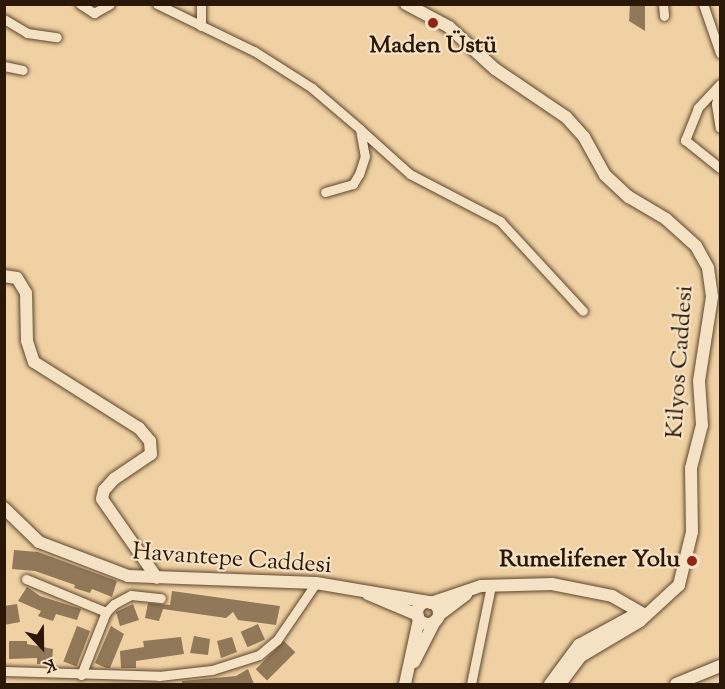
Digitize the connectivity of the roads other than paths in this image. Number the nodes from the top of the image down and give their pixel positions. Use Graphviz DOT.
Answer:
graph roads {
  1 [pos="80,4"];
  2 [pos="110,4"];
  3 [pos="157,4"];
  4 [pos="201,4"];
  5 [pos="406,4"];
  6 [pos="663,4"];
  7 [pos="703,4"];
  8 [pos="664,16"];
  9 [pos="4,19"];
  10 [pos="201,26"];
  11 [pos="57,38"];
  12 [pos="720,53"];
  13 [pos="4,66"];
  14 [pos="23,70"];
  15 [pos="720,85"];
  16 [pos="720,128"];
  17 [pos="360,129"];
  18 [pos="720,168"];
  19 [pos="325,192"];
  20 [pos="4,276"];
  21 [pos="583,311"];
  22 [pos="4,508"];
  23 [pos="157,578"];
  24 [pos="26,579"];
  25 [pos="316,583"];
  26 [pos="491,586"];
  27 [pos="474,588"];
  28 [pos="368,593"];
  29 [pos="161,598"];
  30 [pos="430,602"];
  31 [pos="106,612"];
  32 [pos="644,614"];
  33 [pos="418,617"];
  34 [pos="437,618"];
  35 [pos="720,666"];
  36 [pos="4,671"];
  37 [pos="81,675"];
  38 [pos="406,679"];
  39 [pos="107,680"];
  40 [pos="471,684"];
  41 [pos="550,684"];
  42 [pos="560,684"];
  43 [pos="676,684"];
  1 -- 2 [label="street"];
  3 -- 10 [label="street"];
  4 -- 10 [label="street"];
  5 -- 32 [label="street, Kilyos Caddesi"];
  6 -- 8 [label="street"];
  7 -- 12 [label="street"];
  9 -- 11 [label="street"];
  10 -- 17 [label="street"];
  13 -- 14 [label="street"];
  15 -- 16 [label="street"];
  15 -- 18 [label="street"];
  17 -- 19 [label="street"];
  17 -- 21 [label="street"];
  20 -- 23 [label="street"];
  22 -- 23 [label="street, Havantepe Caddesi"];
  23 -- 25 [label="street, Havantepe Caddesi"];
  24 -- 31 [label="street"];
  25 -- 28 [label="street, Havantepe Caddesi"];
  25 -- 39 [label="street"];
  26 -- 27 [label="street"];
  26 -- 32 [label="street"];
  26 -- 40 [label="street"];
  27 -- 30 [label="street"];
  27 -- 34 [label="street"];
  28 -- 30 [label="street, Havantepe Caddesi"];
  28 -- 33 [label="street, Havantepe Caddesi"];
  29 -- 31 [label="street"];
  30 -- 33 [label="street"];
  30 -- 34 [label="street"];
  31 -- 37 [label="street"];
  32 -- 41 [label="street, Kilyos Caddesi"];
  32 -- 42 [label="street, Kilyos Caddesi"];
  33 -- 34 [label="street, Havantepe Caddesi"];
  33 -- 38 [label="street"];
  34 -- 38 [label="street"];
  35 -- 43 [label="street"];
  36 -- 37 [label="street"];
  37 -- 39 [label="street"];
}
